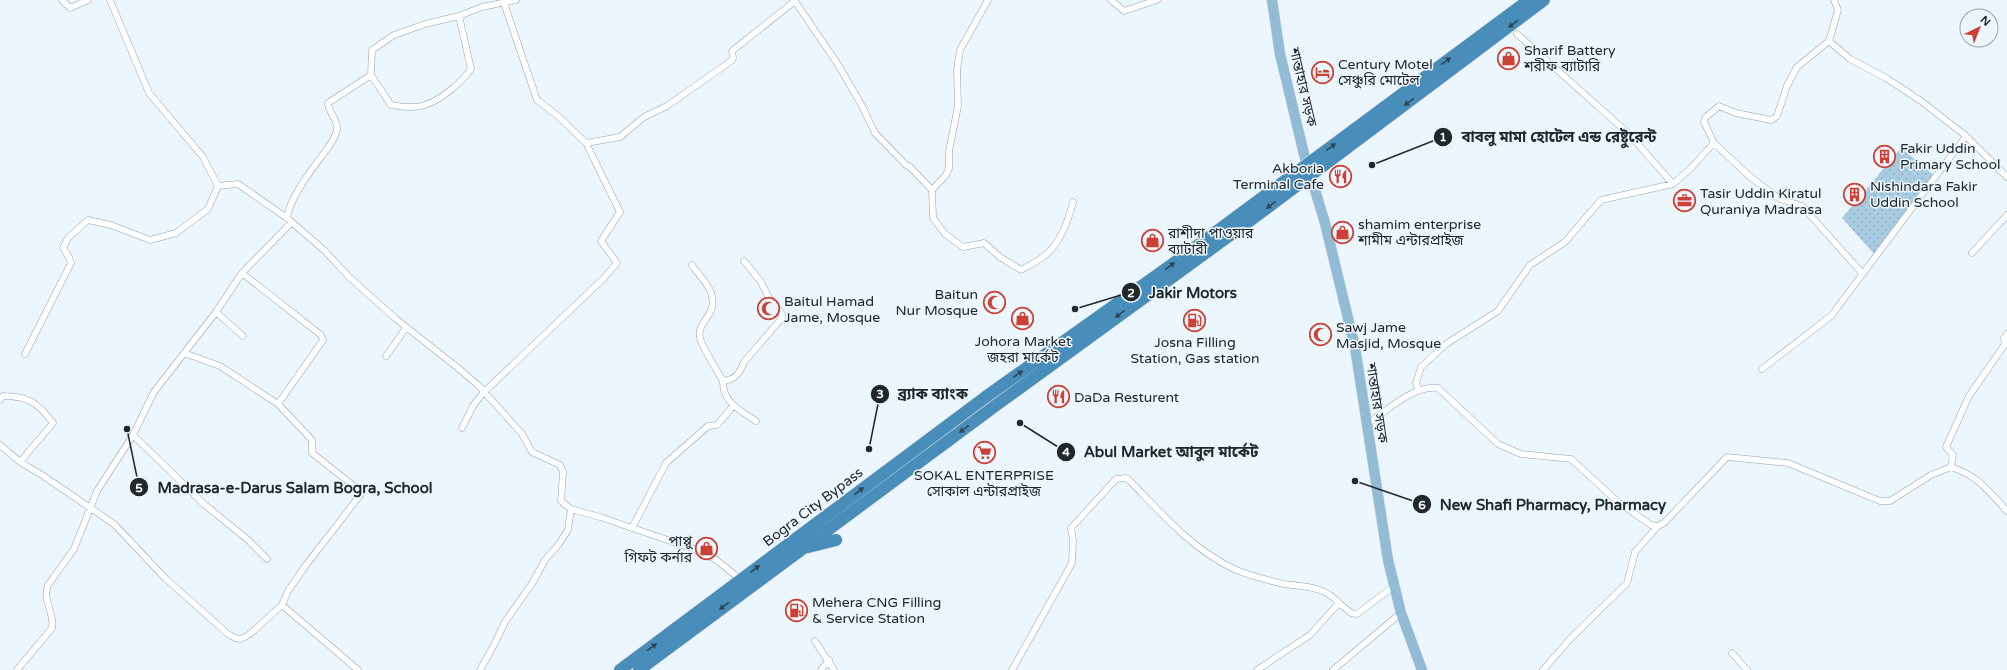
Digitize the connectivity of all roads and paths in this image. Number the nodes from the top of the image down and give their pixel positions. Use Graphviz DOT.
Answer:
graph roads {
  1 [pos="62,0"];
  2 [pos="88,0"];
  3 [pos="110,0"];
  4 [pos="516,0"];
  5 [pos="988,0"];
  6 [pos="1111,0"];
  7 [pos="1157,0"];
  8 [pos="1272,0"];
  9 [pos="1529,0"];
  10 [pos="1544,0"];
  11 [pos="1834,0"];
  12 [pos="794,1"];
  13 [pos="504,3"];
  14 [pos="459,16"];
  15 [pos="1517,34"];
  16 [pos="1829,41"];
  17 [pos="371,75"];
  18 [pos="1966,136"];
  19 [pos="586,143"];
  20 [pos="1714,143"];
  21 [pos="2007,178"];
  22 [pos="1673,184"];
  23 [pos="218,186"];
  24 [pos="932,190"];
  25 [pos="1073,202"];
  26 [pos="2007,215"];
  27 [pos="289,221"];
  28 [pos="1972,253"];
  29 [pos="744,261"];
  30 [pos="692,266"];
  31 [pos="242,273"];
  32 [pos="1862,273"];
  33 [pos="216,312"];
  34 [pos="406,328"];
  35 [pos="2007,334"];
  36 [pos="243,336"];
  37 [pos="184,353"];
  38 [pos="25,354"];
  39 [pos="386,356"];
  40 [pos="1762,368"];
  41 [pos="723,381"];
  42 [pos="1418,390"];
  43 [pos="483,393"];
  44 [pos="0,400"];
  45 [pos="991,401"];
  46 [pos="278,404"];
  47 [pos="733,406"];
  48 [pos="756,422"];
  49 [pos="1366,425"];
  50 [pos="462,428"];
  51 [pos="133,436"];
  52 [pos="0,445"];
  53 [pos="20,462"];
  54 [pos="1951,467"];
  55 [pos="90,508"];
  56 [pos="571,509"];
  57 [pos="2007,511"];
  58 [pos="1658,526"];
  59 [pos="632,528"];
  60 [pos="836,540"];
  61 [pos="802,548"];
  62 [pos="267,559"];
  63 [pos="735,575"];
  64 [pos="1394,586"];
  65 [pos="1340,604"];
  66 [pos="282,605"];
  67 [pos="1401,613"];
  68 [pos="815,641"];
  69 [pos="1732,653"];
  70 [pos="829,660"];
  71 [pos="17,670"];
  72 [pos="358,670"];
  73 [pos="480,670"];
  74 [pos="620,670"];
  75 [pos="639,670"];
  76 [pos="821,670"];
  77 [pos="834,670"];
  78 [pos="1012,670"];
  79 [pos="1256,670"];
  80 [pos="1333,670"];
  81 [pos="1422,670"];
  82 [pos="1544,670"];
  83 [pos="1747,670"];
  1 -- 2 [label="street"];
  3 -- 23 [label="street"];
  4 -- 13 [label="street"];
  5 -- 24 [label="street"];
  6 -- 7 [label="street"];
  8 -- 49 [label="main road, শান্তাহার সড়ক"];
  45 -- 9 [label="highway, Bogra City Bypass, one-way, bridge"];
  10 -- 45 [label="highway, Bogra City Bypass, one-way, bridge"];
  11 -- 16 [label="street"];
  12 -- 19 [label="street"];
  12 -- 24 [label="street"];
  13 -- 14 [label="street"];
  13 -- 19 [label="street"];
  14 -- 17 [label="street"];
  14 -- 17 [label="street"];
  15 -- 22 [label="street"];
  16 -- 18 [label="street"];
  16 -- 20 [label="street"];
  17 -- 27 [label="street"];
  18 -- 21 [label="street"];
  18 -- 32 [label="street"];
  19 -- 43 [label="street"];
  20 -- 22 [label="street"];
  20 -- 32 [label="street"];
  22 -- 42 [label="street"];
  23 -- 27 [label="street"];
  23 -- 38 [label="street"];
  24 -- 25 [label="street"];
  26 -- 28 [label="street"];
  27 -- 31 [label="street"];
  27 -- 34 [label="street"];
  29 -- 41 [label="street"];
  30 -- 41 [label="street"];
  31 -- 33 [label="street"];
  31 -- 46 [label="street"];
  32 -- 40 [label="street"];
  33 -- 36 [label="street"];
  33 -- 37 [label="street"];
  34 -- 39 [label="street"];
  34 -- 43 [label="street"];
  35 -- 54 [label="street"];
  37 -- 46 [label="street"];
  37 -- 51 [label="street"];
  41 -- 47 [label="street"];
  42 -- 49 [label="street"];
  42 -- 58 [label="street"];
  43 -- 50 [label="street"];
  43 -- 56 [label="street"];
  44 -- 53 [label="street"];
  45 -- 61 [label="highway, Bogra City Bypass, one-way"];
  74 -- 45 [label="highway, Bogra City Bypass, one-way"];
  46 -- 66 [label="street"];
  47 -- 48 [label="street"];
  47 -- 59 [label="street"];
  49 -- 64 [label="main road, শান্তাহার সড়ক"];
  51 -- 55 [label="street"];
  51 -- 62 [label="street"];
  52 -- 53 [label="street"];
  53 -- 55 [label="street"];
  54 -- 57 [label="street"];
  54 -- 58 [label="street"];
  55 -- 66 [label="street"];
  55 -- 71 [label="street"];
  56 -- 59 [label="street"];
  56 -- 73 [label="street"];
  58 -- 82 [label="street"];
  59 -- 63 [label="street"];
  60 -- 61 [label="highway"];
  61 -- 75 [label="highway, Bogra City Bypass, one-way"];
  64 -- 65 [label="street"];
  64 -- 67 [label="main road, শান্তাহার সড়ক"];
  65 -- 78 [label="street"];
  65 -- 79 [label="street"];
  66 -- 72 [label="street"];
  67 -- 80 [label="street"];
  67 -- 81 [label="main road, শান্তাহার সড়ক"];
  68 -- 70 [label="street"];
  69 -- 83 [label="street"];
  70 -- 76 [label="street"];
  70 -- 77 [label="street"];
}
